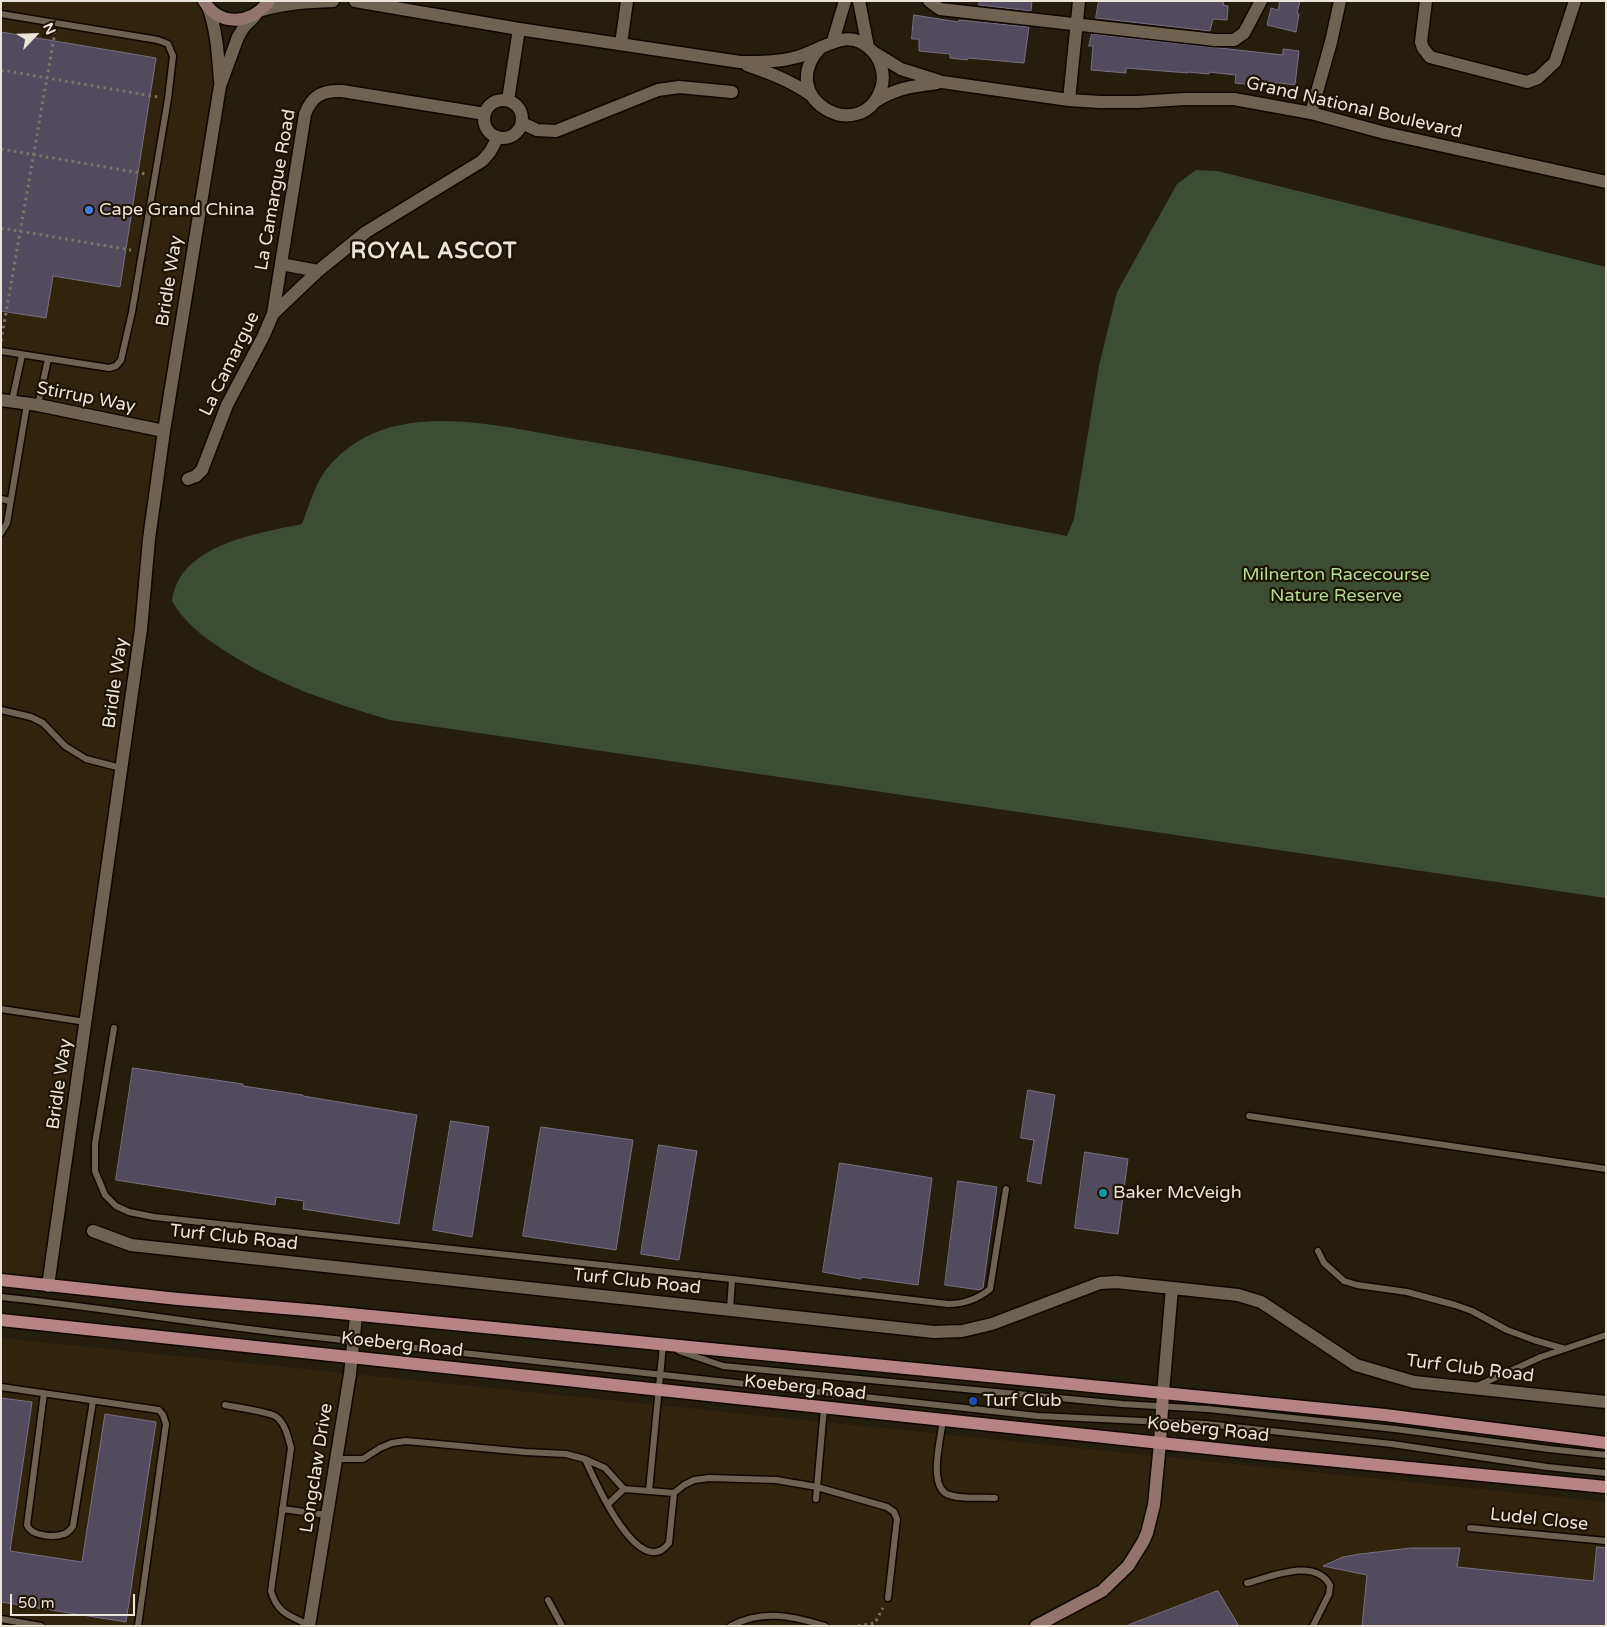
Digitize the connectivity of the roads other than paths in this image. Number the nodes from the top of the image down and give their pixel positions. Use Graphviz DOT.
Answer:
graph roads {
  1 [pos="333,1"];
  2 [pos="355,1"];
  3 [pos="627,1"];
  4 [pos="845,1"];
  5 [pos="859,1"];
  6 [pos="929,1"];
  7 [pos="1079,1"];
  8 [pos="1261,1"];
  9 [pos="1340,1"];
  10 [pos="1426,1"];
  11 [pos="1575,1"];
  12 [pos="205,4"];
  13 [pos="262,9"];
  14 [pos="1,14"];
  15 [pos="1076,25"];
  16 [pos="519,29"];
  17 [pos="833,41"];
  18 [pos="621,44"];
  19 [pos="821,47"];
  20 [pos="871,50"];
  21 [pos="740,62"];
  22 [pos="942,82"];
  23 [pos="220,86"];
  24 [pos="732,92"];
  25 [pos="811,95"];
  26 [pos="508,100"];
  27 [pos="1069,100"];
  28 [pos="873,103"];
  29 [pos="1311,113"];
  30 [pos="485,114"];
  31 [pos="522,124"];
  32 [pos="498,137"];
  33 [pos="1606,182"];
  34 [pos="281,264"];
  35 [pos="318,271"];
  36 [pos="273,314"];
  37 [pos="1,351"];
  38 [pos="22,355"];
  39 [pos="48,359"];
  40 [pos="7,401"];
  41 [pos="32,404"];
  42 [pos="164,431"];
  43 [pos="188,479"];
  44 [pos="1,498"];
  45 [pos="10,501"];
  46 [pos="1,533"];
  47 [pos="1,710"];
  48 [pos="121,768"];
  49 [pos="1,1009"];
  50 [pos="86,1022"];
  51 [pos="114,1028"];
  52 [pos="1249,1116"];
  53 [pos="1606,1169"];
  54 [pos="1006,1189"];
  55 [pos="93,1231"];
  56 [pos="1318,1251"];
  57 [pos="732,1279"];
  58 [pos="1,1280"];
  59 [pos="48,1286"];
  60 [pos="1172,1288"];
  61 [pos="1,1297"];
  62 [pos="730,1309"];
  63 [pos="356,1316"];
  64 [pos="1,1320"];
  65 [pos="1606,1335"];
  66 [pos="353,1341"];
  67 [pos="663,1345"];
  68 [pos="1565,1349"];
  69 [pos="352,1357"];
  70 [pos="660,1375"];
  71 [pos="1,1387"];
  72 [pos="1471,1388"];
  73 [pos="659,1390"];
  74 [pos="44,1393"];
  75 [pos="1163,1393"];
  76 [pos="93,1401"];
  77 [pos="1606,1402"];
  78 [pos="225,1405"];
  79 [pos="1162,1407"];
  80 [pos="824,1408"];
  81 [pos="943,1420"];
  82 [pos="1161,1422"];
  83 [pos="1160,1443"];
  84 [pos="1606,1443"];
  85 [pos="1606,1455"];
  86 [pos="336,1459"];
  87 [pos="585,1459"];
  88 [pos="1606,1473"];
  89 [pos="817,1487"];
  90 [pos="1606,1487"];
  91 [pos="624,1489"];
  92 [pos="649,1491"];
  93 [pos="674,1493"];
  94 [pos="996,1498"];
  95 [pos="816,1499"];
  96 [pos="608,1504"];
  97 [pos="282,1509"];
  98 [pos="327,1515"];
  99 [pos="1470,1528"];
  100 [pos="1606,1541"];
  101 [pos="1247,1583"];
  102 [pos="888,1598"];
  103 [pos="548,1600"];
  104 [pos="1,1619"];
  105 [pos="309,1625"];
  106 [pos="40,1626"];
  107 [pos="138,1626"];
  108 [pos="562,1626"];
  109 [pos="731,1626"];
  110 [pos="825,1626"];
  111 [pos="1036,1626"];
  112 [pos="1313,1626"];
  1 -- 13 [label="street"];
  2 -- 16 [label="street"];
  3 -- 18 [label="street"];
  4 -- 17 [label="street"];
  5 -- 20 [label="street"];
  6 -- 15 [label="street"];
  7 -- 15 [label="street"];
  8 -- 15 [label="street"];
  9 -- 29 [label="street"];
  10 -- 11 [label="street"];
  12 -- 13 [label="main road"];
  12 -- 23 [label="street, Bridle Way"];
  13 -- 23 [label="street, Bridle Way"];
  14 -- 39 [label="lane"];
  15 -- 27 [label="street"];
  16 -- 18 [label="street"];
  16 -- 26 [label="street"];
  17 -- 19 [label="street"];
  17 -- 20 [label="street"];
  18 -- 21 [label="street"];
  19 -- 21 [label="street"];
  19 -- 25 [label="street"];
  20 -- 22 [label="street, Grand National Boulevard"];
  20 -- 28 [label="street"];
  21 -- 25 [label="street"];
  22 -- 27 [label="street, Grand National Boulevard"];
  22 -- 28 [label="street, Grand National Boulevard"];
  23 -- 42 [label="street, Bridle Way"];
  24 -- 31 [label="street"];
  25 -- 28 [label="street"];
  26 -- 30 [label="street"];
  26 -- 31 [label="street"];
  27 -- 29 [label="street, Grand National Boulevard"];
  29 -- 33 [label="street, Grand National Boulevard"];
  30 -- 32 [label="street"];
  30 -- 34 [label="street, La Camargue Road"];
  31 -- 32 [label="street"];
  32 -- 35 [label="street, La Camargue"];
  34 -- 35 [label="street"];
  34 -- 36 [label="street, La Camargue Road"];
  35 -- 36 [label="street, La Camargue"];
  36 -- 43 [label="street, La Camargue"];
  37 -- 38 [label="lane"];
  38 -- 39 [label="lane"];
  38 -- 40 [label="lane"];
  39 -- 41 [label="lane"];
  40 -- 41 [label="street, Stirrup Way"];
  41 -- 42 [label="street, Stirrup Way"];
  41 -- 45 [label="lane"];
  42 -- 48 [label="street, Bridle Way"];
  44 -- 45 [label="lane"];
  45 -- 46 [label="lane"];
  47 -- 48 [label="lane"];
  48 -- 50 [label="street, Bridle Way"];
  49 -- 50 [label="lane"];
  50 -- 59 [label="street, Bridle Way"];
  51 -- 57 [label="lane"];
  52 -- 53 [label="lane"];
  54 -- 57 [label="lane"];
  55 -- 62 [label="street, Turf Club Road"];
  56 -- 68 [label="lane"];
  57 -- 62 [label="lane"];
  58 -- 59 [label="main road, Koeberg Road"];
  59 -- 63 [label="main road, Koeberg Road"];
  60 -- 62 [label="street, Turf Club Road"];
  60 -- 72 [label="street, Turf Club Road"];
  60 -- 75 [label="street"];
  61 -- 66 [label="lane"];
  63 -- 66 [label="street, Longclaw Drive"];
  63 -- 67 [label="main road, Koeberg Road"];
  64 -- 69 [label="main road, Koeberg Road"];
  65 -- 68 [label="lane"];
  66 -- 69 [label="street, Longclaw Drive"];
  66 -- 70 [label="lane"];
  67 -- 70 [label="lane"];
  67 -- 75 [label="main road, Koeberg Road"];
  67 -- 79 [label="lane"];
  68 -- 72 [label="lane"];
  69 -- 73 [label="main road, Koeberg Road"];
  69 -- 86 [label="street, Longclaw Drive"];
  70 -- 73 [label="lane"];
  70 -- 82 [label="lane"];
  71 -- 74 [label="lane"];
  72 -- 77 [label="street, Turf Club Road"];
  73 -- 80 [label="main road, Koeberg Road"];
  73 -- 92 [label="lane"];
  74 -- 76 [label="lane"];
  74 -- 76 [label="lane"];
  75 -- 79 [label="main road"];
  75 -- 84 [label="main road, Koeberg Road"];
  76 -- 107 [label="lane"];
  78 -- 97 [label="lane"];
  79 -- 82 [label="main road"];
  79 -- 85 [label="lane"];
  80 -- 81 [label="main road, Koeberg Road"];
  80 -- 89 [label="lane"];
  81 -- 83 [label="main road, Koeberg Road"];
  81 -- 94 [label="lane"];
  82 -- 83 [label="main road"];
  82 -- 88 [label="lane"];
  83 -- 90 [label="main road, Koeberg Road"];
  83 -- 111 [label="main road"];
  86 -- 87 [label="lane"];
  86 -- 98 [label="street, Longclaw Drive"];
  87 -- 91 [label="lane"];
  87 -- 96 [label="lane"];
  89 -- 93 [label="lane"];
  89 -- 95 [label="lane"];
  89 -- 102 [label="lane"];
  91 -- 92 [label="lane"];
  91 -- 96 [label="lane"];
  92 -- 93 [label="lane"];
  93 -- 96 [label="lane"];
  97 -- 98 [label="lane"];
  97 -- 105 [label="lane"];
  98 -- 105 [label="street, Longclaw Drive"];
  99 -- 100 [label="lane, Ludel Close"];
  101 -- 112 [label="lane"];
  103 -- 108 [label="lane"];
  104 -- 106 [label="lane"];
  109 -- 110 [label="lane"];
}
